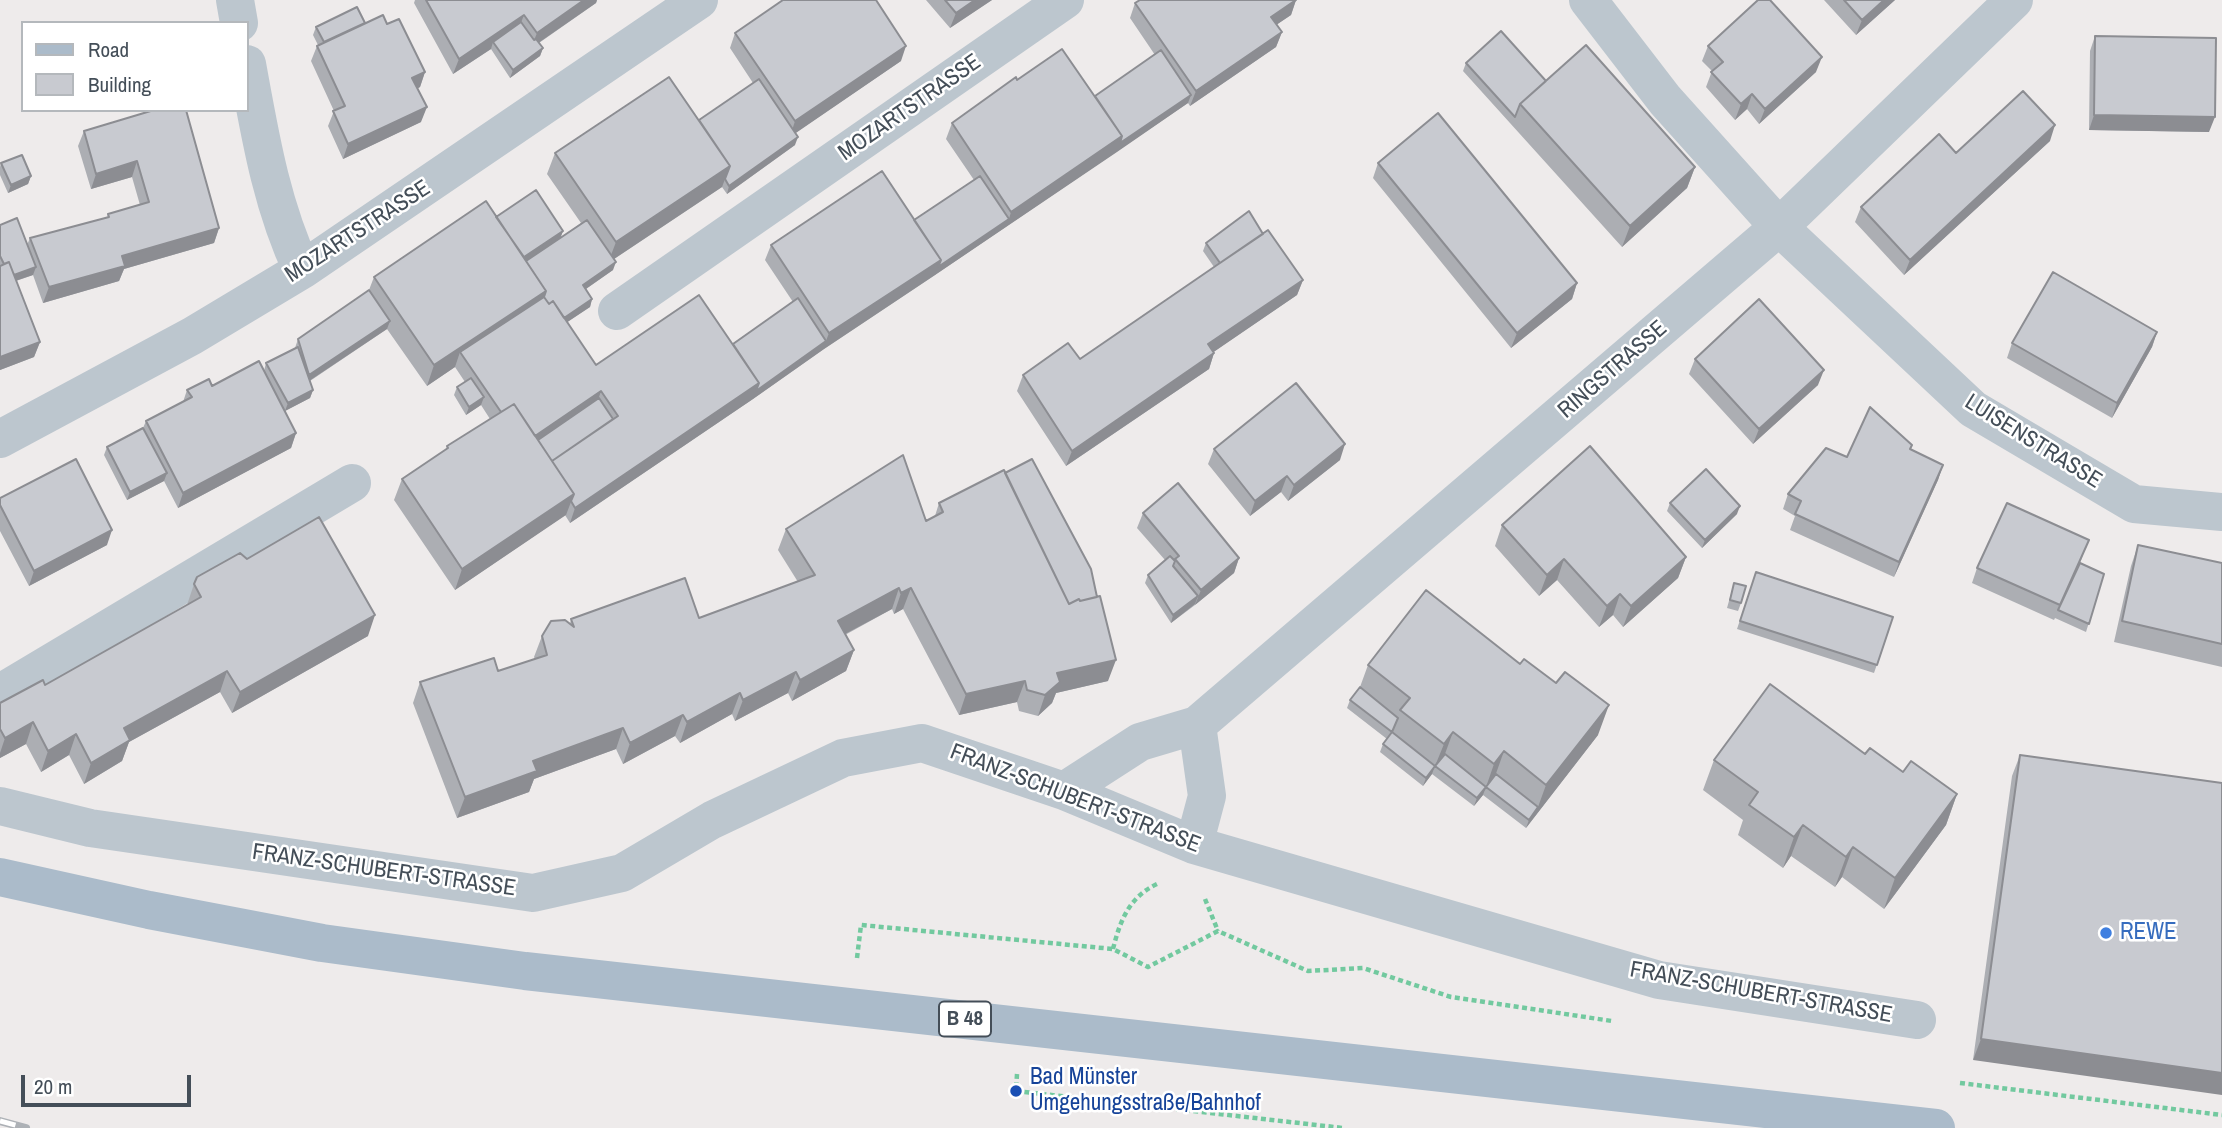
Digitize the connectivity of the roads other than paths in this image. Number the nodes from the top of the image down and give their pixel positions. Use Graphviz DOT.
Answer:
graph roads {
  1 [pos="235,0"];
  2 [pos="699,0"];
  3 [pos="1065,0"];
  4 [pos="1588,0"];
  5 [pos="2014,0"];
  6 [pos="239,21"];
  7 [pos="248,69"];
  8 [pos="1779,227"];
  9 [pos="302,270"];
  10 [pos="617,311"];
  11 [pos="0,439"];
  12 [pos="352,483"];
  13 [pos="2222,512"];
  14 [pos="0,693"];
  15 [pos="1197,725"];
  16 [pos="1064,791"];
  17 [pos="0,806"];
  18 [pos="1194,845"];
  19 [pos="0,877"];
  20 [pos="1917,1020"];
  21 [pos="1936,1128"];
  1 -- 6 [label="street"];
  2 -- 9 [label="street, MOZARTSTRASSE"];
  3 -- 10 [label="street, MOZARTSTRASSE"];
  4 -- 8 [label="street, LUISENSTRASSE"];
  5 -- 8 [label="street, RINGSTRASSE"];
  7 -- 9 [label="street"];
  8 -- 13 [label="street, LUISENSTRASSE"];
  8 -- 15 [label="street, RINGSTRASSE"];
  9 -- 11 [label="street, MOZARTSTRASSE"];
  12 -- 14 [label="street"];
  15 -- 16 [label="street, RINGSTRASSE"];
  15 -- 18 [label="street"];
  16 -- 17 [label="street, FRANZ-SCHUBERT-STRASSE"];
  16 -- 18 [label="street, FRANZ-SCHUBERT-STRASSE"];
  18 -- 20 [label="street, FRANZ-SCHUBERT-STRASSE"];
  19 -- 21 [label="main road, B 48"];
}
